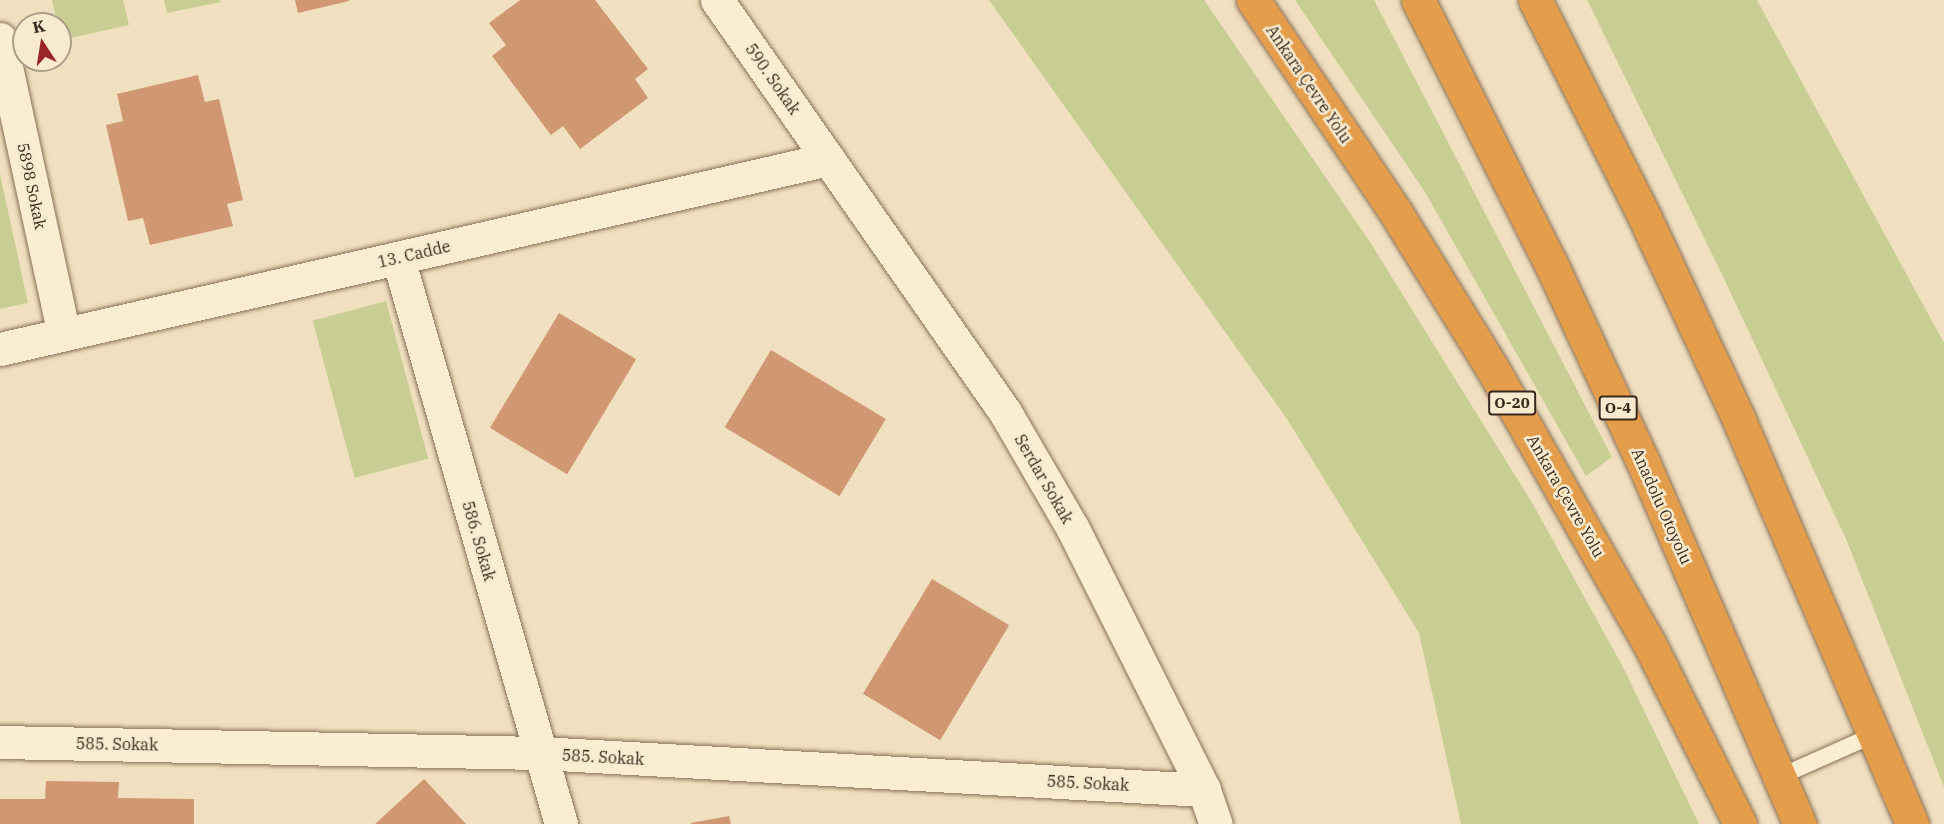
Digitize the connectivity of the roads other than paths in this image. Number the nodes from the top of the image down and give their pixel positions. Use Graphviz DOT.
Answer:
graph roads {
  1 [pos="717,0"];
  2 [pos="1253,0"];
  3 [pos="1418,0"];
  4 [pos="1535,0"];
  5 [pos="0,39"];
  6 [pos="829,159"];
  7 [pos="398,258"];
  8 [pos="64,334"];
  9 [pos="0,349"];
  10 [pos="1876,734"];
  11 [pos="0,742"];
  12 [pos="540,753"];
  13 [pos="1780,776"];
  14 [pos="1204,790"];
  15 [pos="561,824"];
  16 [pos="1216,824"];
  17 [pos="1740,824"];
  18 [pos="1800,824"];
  19 [pos="1912,824"];
  1 -- 6 [label="street, 590. Sokak"];
  2 -- 17 [label="highway, Ankara Çevre Yolu / O-20"];
  3 -- 13 [label="highway, Anadolu Otoyolu / O-4"];
  4 -- 10 [label="highway"];
  5 -- 8 [label="street, 5898 Sokak"];
  6 -- 7 [label="street, 13. Cadde"];
  6 -- 14 [label="street, Serdar Sokak"];
  7 -- 8 [label="street, 13. Cadde"];
  7 -- 12 [label="street, 586. Sokak"];
  8 -- 9 [label="street, 13. Cadde"];
  10 -- 13 [label="lane"];
  10 -- 19 [label="highway"];
  11 -- 12 [label="street, 585. Sokak"];
  12 -- 14 [label="street, 585. Sokak"];
  12 -- 15 [label="street, 586. Sokak"];
  13 -- 18 [label="highway, Anadolu Otoyolu / O-4"];
  14 -- 16 [label="street, Serdar Sokak"];
}
